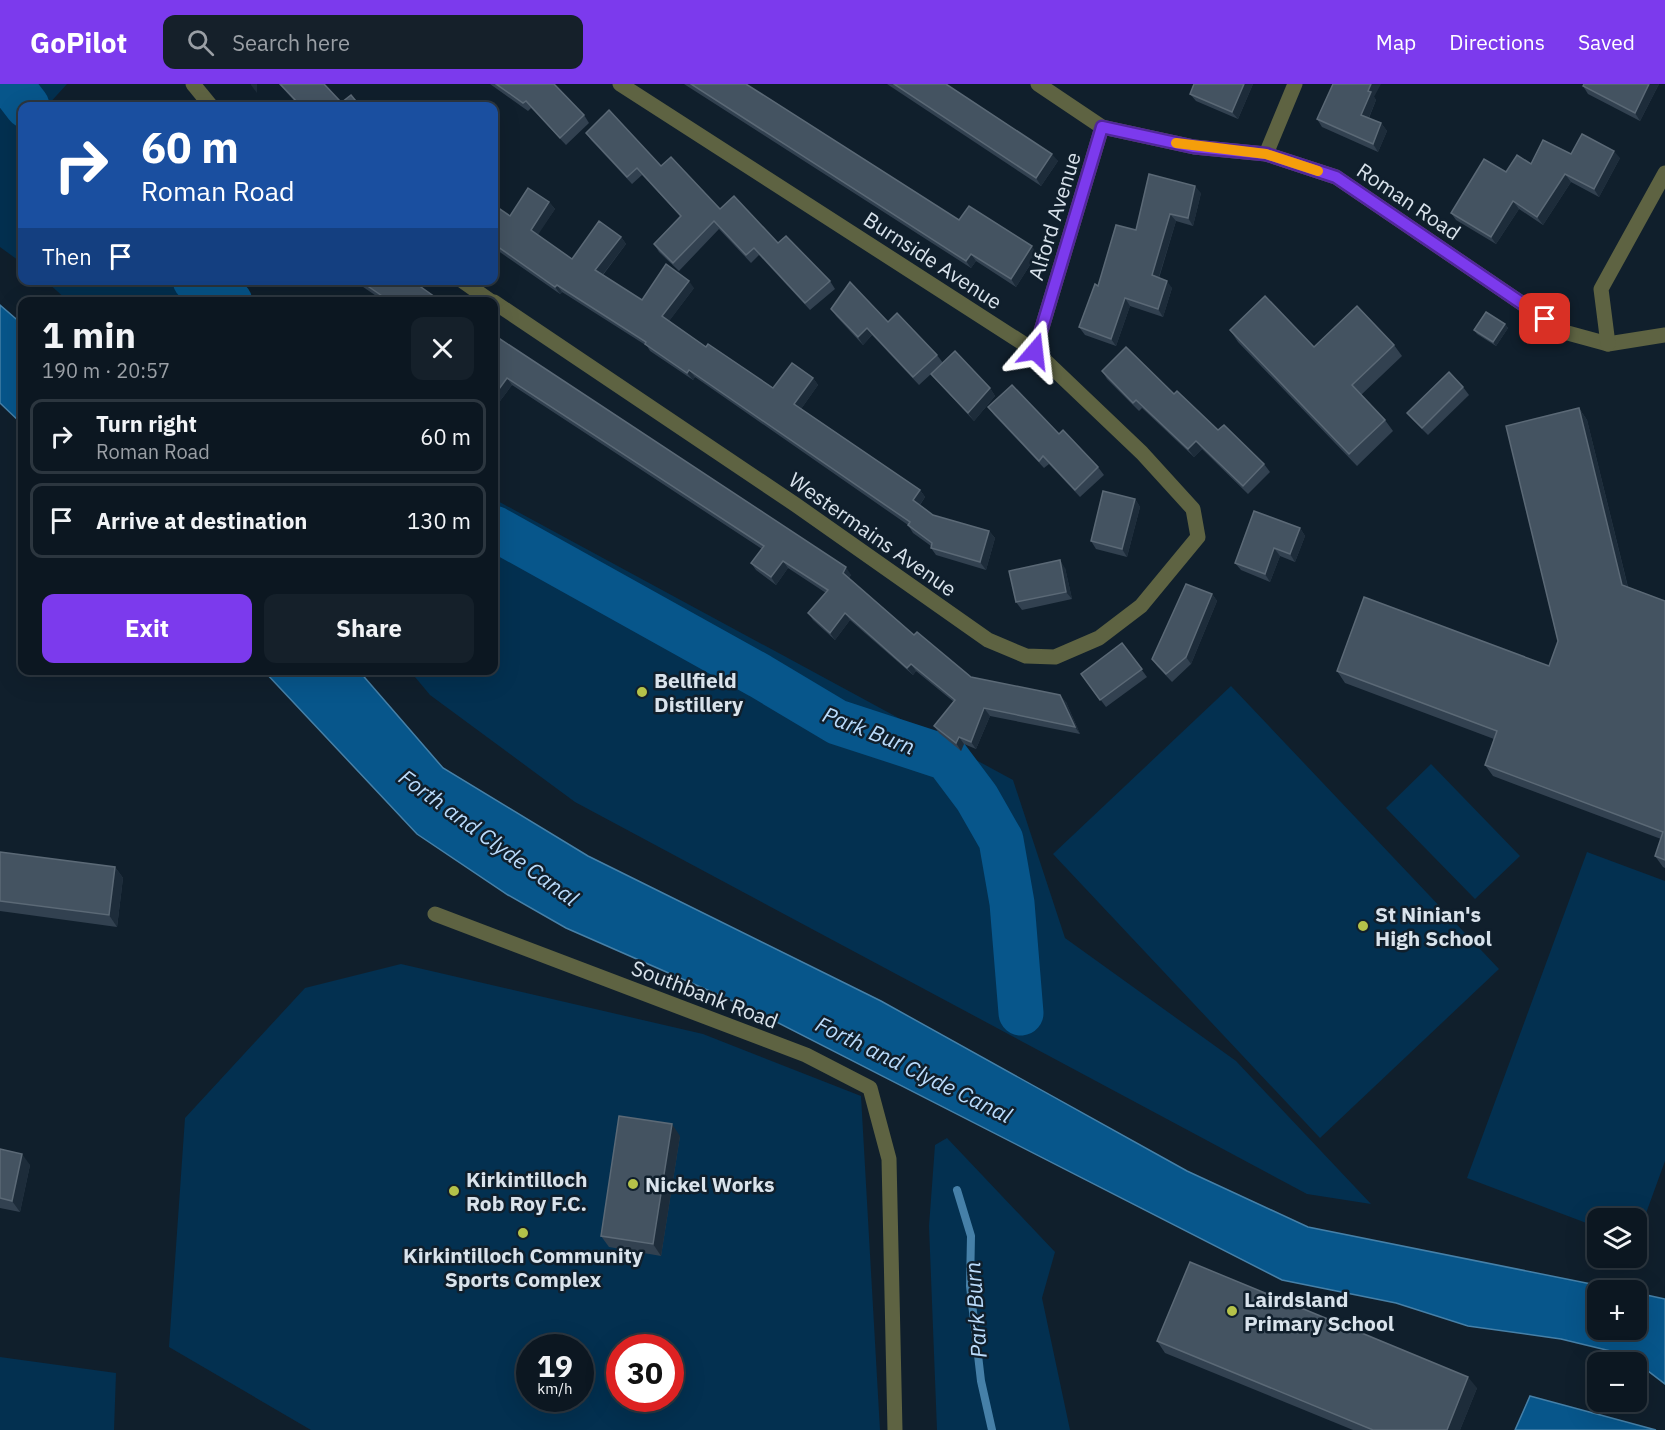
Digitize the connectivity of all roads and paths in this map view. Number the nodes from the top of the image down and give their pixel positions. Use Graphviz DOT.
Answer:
graph roads {
  1 [pos="193,84"];
  2 [pos="620,84"];
  3 [pos="1038,84"];
  4 [pos="1295,84"];
  5 [pos="208,102"];
  6 [pos="1102,127"];
  7 [pos="1266,154"];
  8 [pos="1665,173"];
  9 [pos="468,285"];
  10 [pos="486,297"];
  11 [pos="498,305"];
  12 [pos="1665,335"];
  13 [pos="1608,344"];
  14 [pos="1035,351"];
  15 [pos="1193,509"];
  16 [pos="435,914"];
  17 [pos="895,1430"];
  1 -- 5 [label="street"];
  2 -- 14 [label="street, Burnside Avenue"];
  3 -- 6 [label="street, Roman Road"];
  4 -- 7 [label="street"];
  6 -- 7 [label="street, Roman Road"];
  6 -- 14 [label="street, Alford Avenue"];
  7 -- 13 [label="street, Roman Road"];
  8 -- 13 [label="street"];
  9 -- 10 [label="street, Westermains Avenue"];
  11 -- 15 [label="street, Westermains Avenue"];
  12 -- 13 [label="street"];
  14 -- 15 [label="street, Burnside Avenue"];
  16 -- 17 [label="street, Southbank Road"];
}
